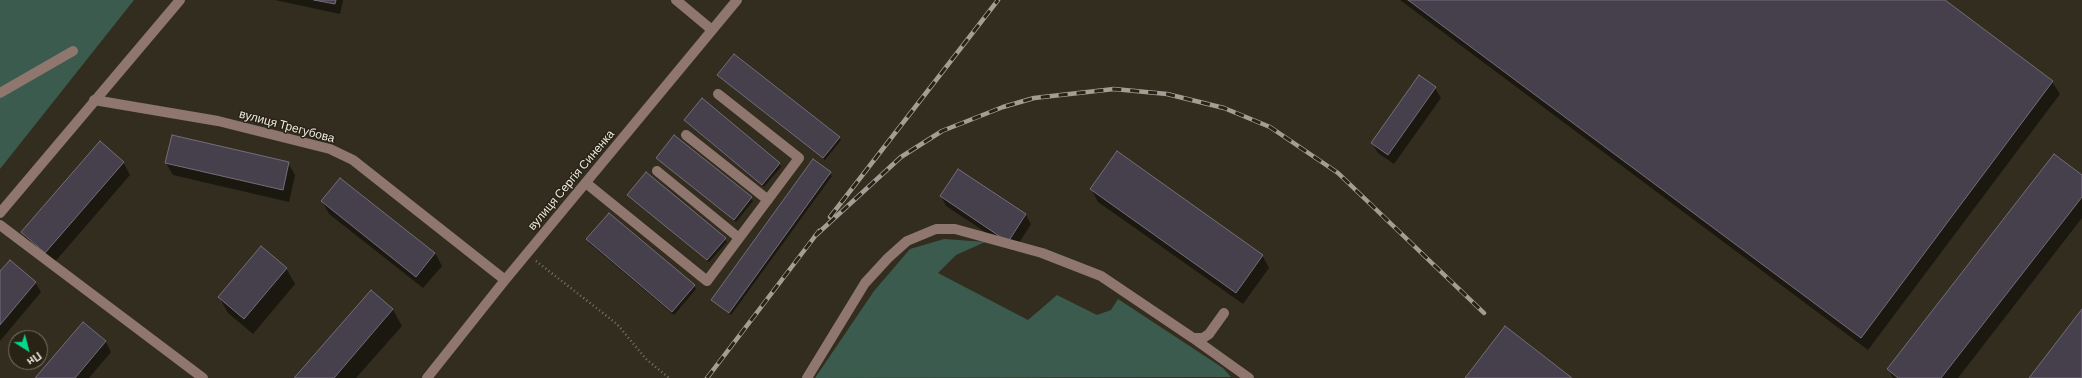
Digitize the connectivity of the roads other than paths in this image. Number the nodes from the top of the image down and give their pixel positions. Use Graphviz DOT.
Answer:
graph roads {
  1 [pos="180,0"];
  2 [pos="676,0"];
  3 [pos="737,0"];
  4 [pos="712,30"];
  5 [pos="73,51"];
  6 [pos="0,93"];
  7 [pos="718,94"];
  8 [pos="94,100"];
  9 [pos="686,135"];
  10 [pos="657,171"];
  11 [pos="586,183"];
  12 [pos="768,200"];
  13 [pos="0,213"];
  14 [pos="0,225"];
  15 [pos="739,238"];
  16 [pos="505,280"];
  17 [pos="1224,313"];
  18 [pos="1193,338"];
  19 [pos="203,378"];
  20 [pos="428,378"];
  21 [pos="807,378"];
  22 [pos="1249,378"];
  1 -- 8 [label="street"];
  2 -- 4 [label="street"];
  3 -- 4 [label="street, вулиця Сергія Синенка"];
  4 -- 11 [label="street, вулиця Сергія Синенка"];
  5 -- 6 [label="street"];
  7 -- 12 [label="street"];
  8 -- 13 [label="street"];
  8 -- 16 [label="street, вулиця Трегубова"];
  9 -- 12 [label="street"];
  10 -- 15 [label="street"];
  11 -- 15 [label="street"];
  11 -- 16 [label="street, вулиця Сергія Синенка"];
  12 -- 15 [label="street"];
  14 -- 19 [label="street"];
  16 -- 20 [label="street, вулиця Сергія Синенка"];
  17 -- 18 [label="street"];
  18 -- 21 [label="street"];
  18 -- 22 [label="street"];
}
